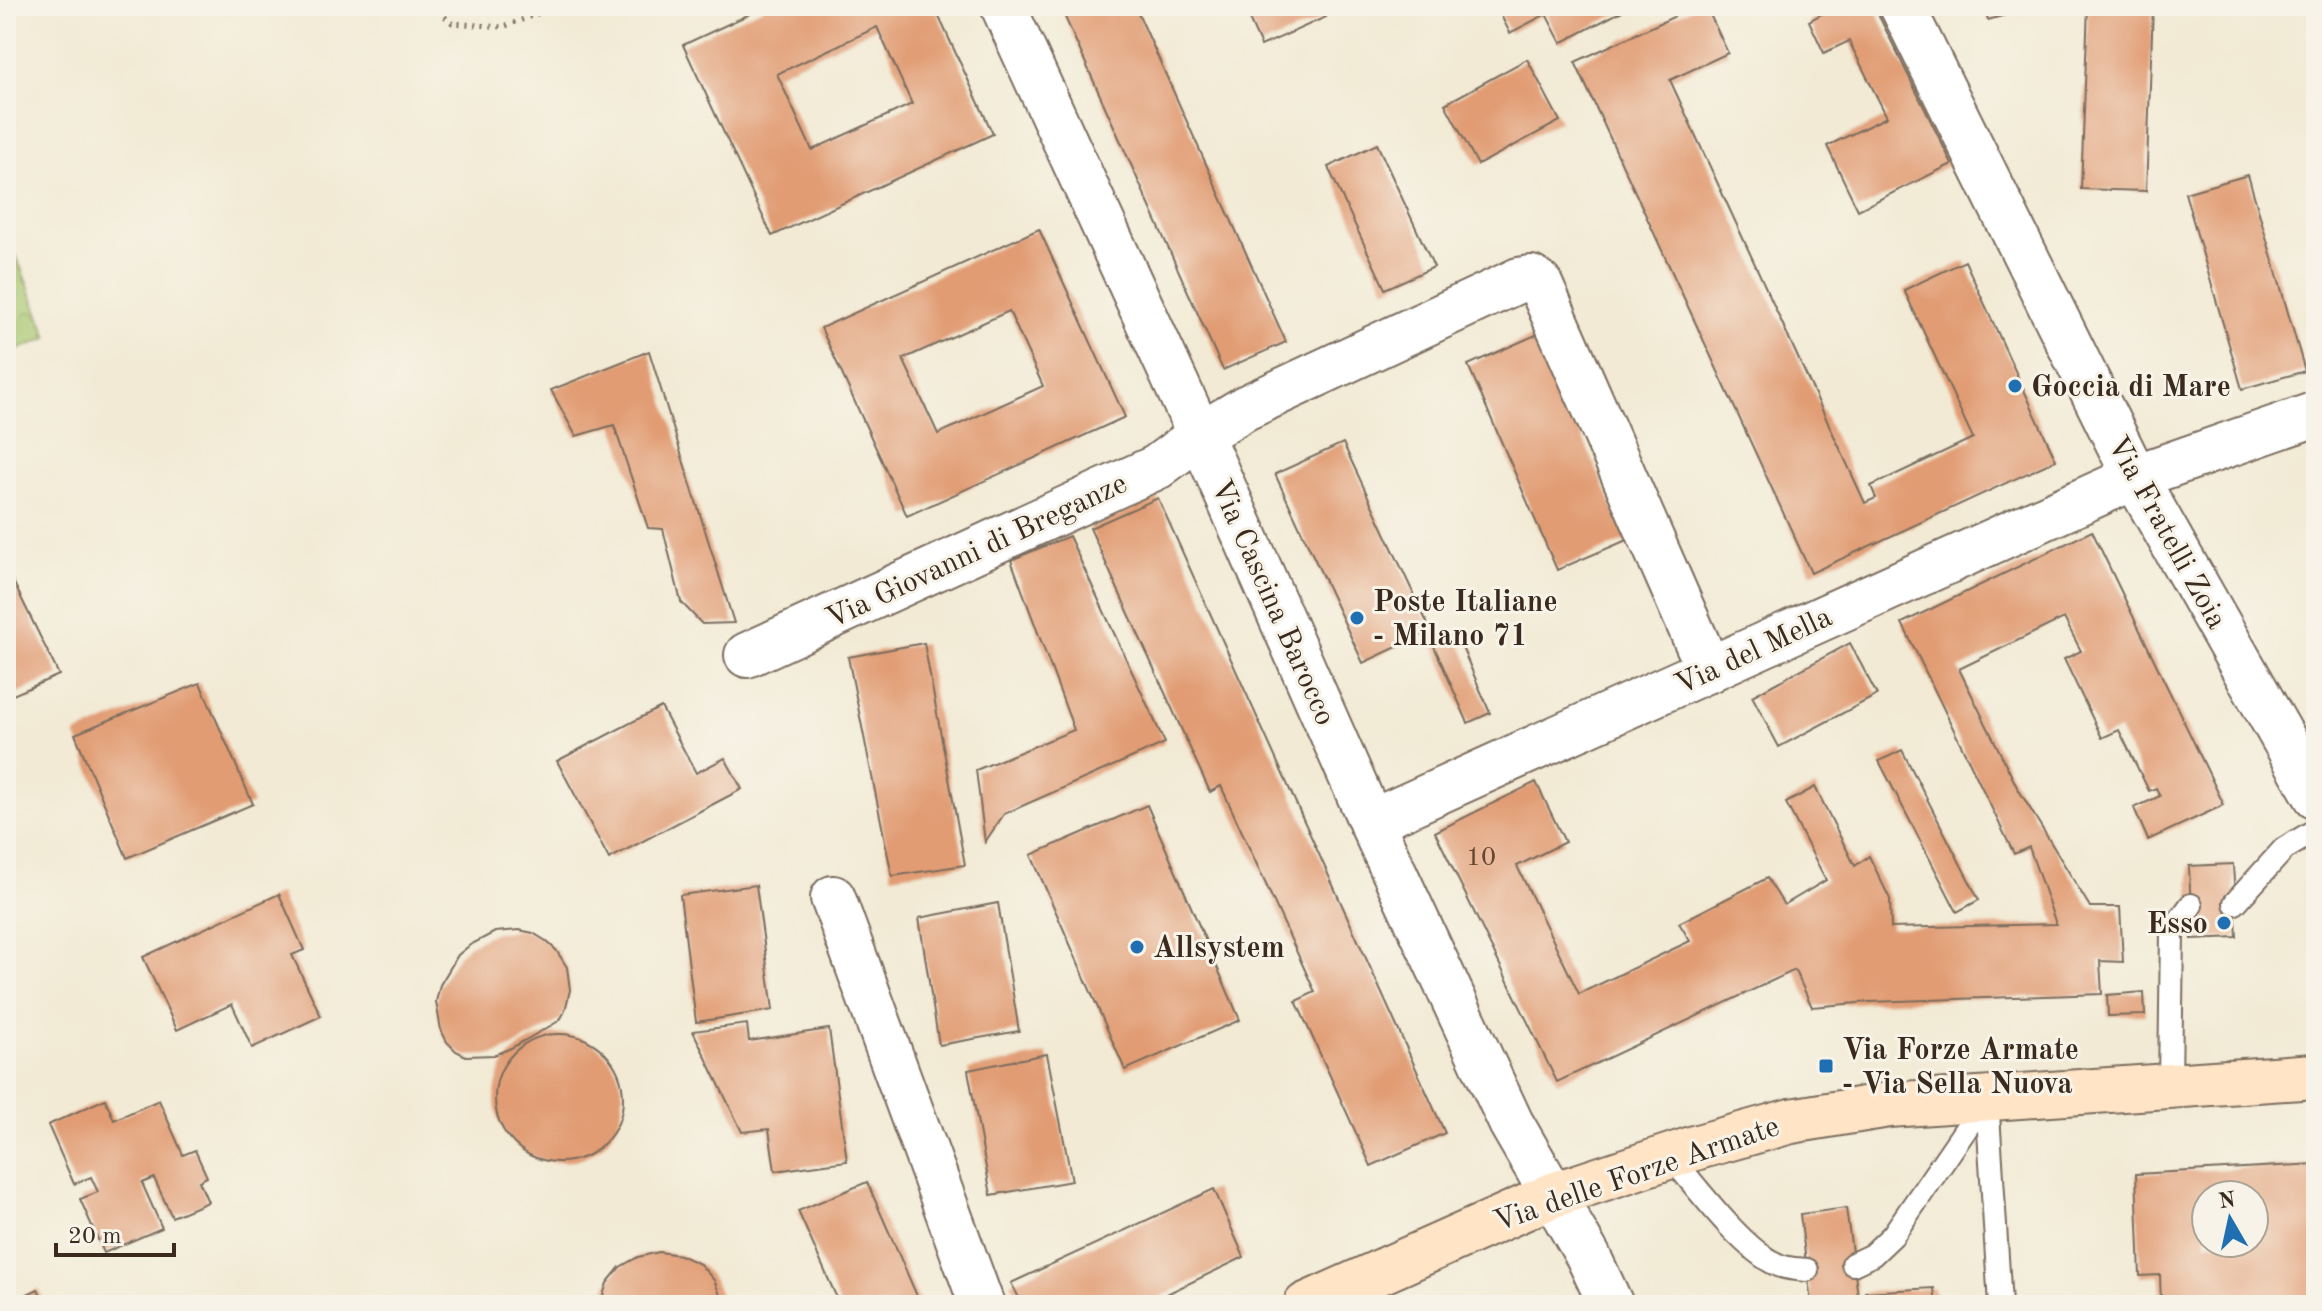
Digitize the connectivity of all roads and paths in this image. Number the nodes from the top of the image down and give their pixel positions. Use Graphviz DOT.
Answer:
graph roads {
  1 [pos="433,6"];
  2 [pos="558,6"];
  3 [pos="1003,6"];
  4 [pos="1902,6"];
  5 [pos="2316,414"];
  6 [pos="1200,435"];
  7 [pos="2135,477"];
  8 [pos="747,655"];
  9 [pos="1709,670"];
  10 [pos="2316,796"];
  11 [pos="1371,822"];
  12 [pos="2316,830"];
  13 [pos="833,898"];
  14 [pos="2235,903"];
  15 [pos="2191,905"];
  16 [pos="2316,1076"];
  17 [pos="2170,1085"];
  18 [pos="1987,1098"];
  19 [pos="1670,1156"];
  20 [pos="1553,1195"];
  21 [pos="1853,1264"];
  22 [pos="1807,1270"];
  23 [pos="982,1305"];
  24 [pos="1306,1305"];
  25 [pos="1611,1305"];
  26 [pos="2000,1305"];
  1 -- 2 [label="path"];
  3 -- 6 [label="street, Via Cascina Barocco"];
  4 -- 7 [label="street, Via Fratelli Zoia"];
  5 -- 7 [label="street, Via del Mella"];
  6 -- 8 [label="street, Via Giovanni di Breganze"];
  6 -- 9 [label="street, Via Giovanni di Breganze"];
  6 -- 11 [label="street, Via Cascina Barocco"];
  7 -- 9 [label="street, Via del Mella"];
  7 -- 10 [label="street, Via Fratelli Zoia"];
  9 -- 11 [label="street, Via del Mella"];
  11 -- 20 [label="street, Via Cascina Barocco"];
  12 -- 14 [label="lane"];
  13 -- 23 [label="street"];
  15 -- 17 [label="lane"];
  16 -- 17 [label="street, Via delle Forze Armate"];
  17 -- 18 [label="street, Via delle Forze Armate"];
  18 -- 19 [label="street, Via delle Forze Armate"];
  18 -- 21 [label="lane"];
  18 -- 26 [label="lane"];
  19 -- 20 [label="street, Via delle Forze Armate"];
  19 -- 22 [label="lane"];
  20 -- 24 [label="street, Via delle Forze Armate"];
  20 -- 25 [label="street, Via Cascina Barocco"];
}
